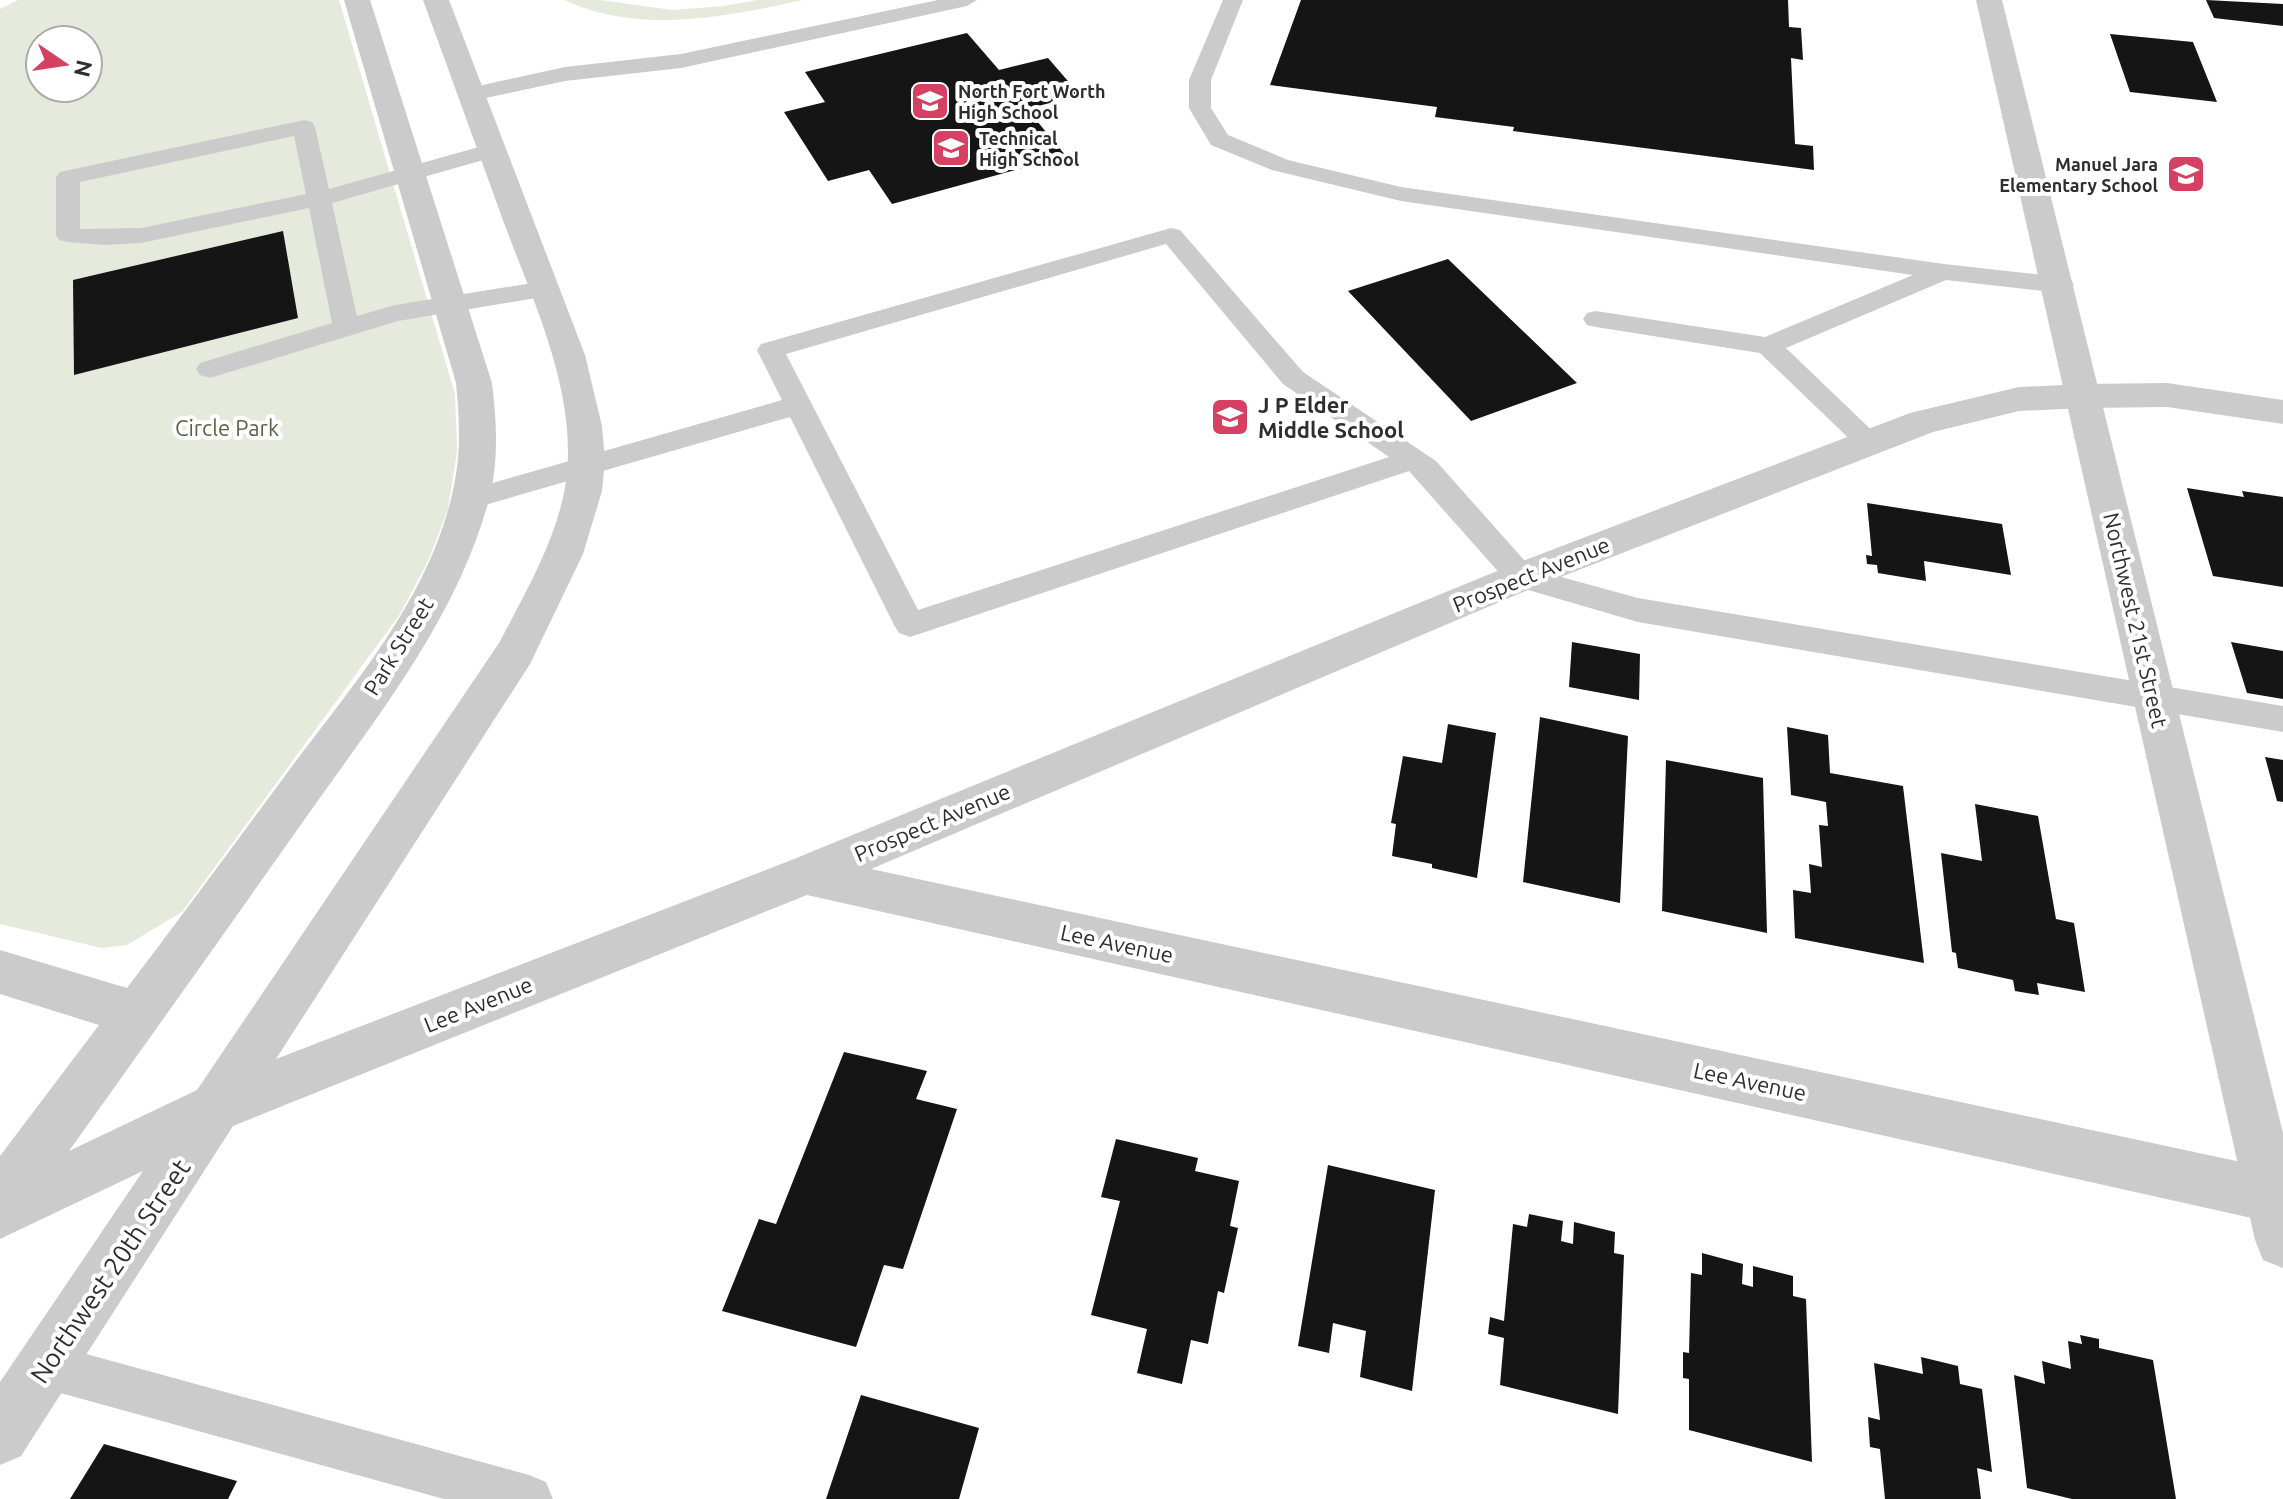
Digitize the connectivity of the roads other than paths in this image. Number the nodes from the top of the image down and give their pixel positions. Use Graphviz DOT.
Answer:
graph roads {
  1 [pos="357,0"];
  2 [pos="436,0"];
  3 [pos="967,0"];
  4 [pos="1233,0"];
  5 [pos="1989,0"];
  6 [pos="472,94"];
  7 [pos="493,150"];
  8 [pos="413,176"];
  9 [pos="318,201"];
  10 [pos="1944,272"];
  11 [pos="2061,285"];
  12 [pos="545,289"];
  13 [pos="451,303"];
  14 [pos="1596,319"];
  15 [pos="346,328"];
  16 [pos="1768,346"];
  17 [pos="210,369"];
  18 [pos="2084,396"];
  19 [pos="798,405"];
  20 [pos="2283,412"];
  21 [pos="1871,443"];
  22 [pos="1413,459"];
  23 [pos="584,467"];
  24 [pos="471,499"];
  25 [pos="1521,577"];
  26 [pos="2153,698"];
  27 [pos="2283,719"];
  28 [pos="806,875"];
  29 [pos="0,972"];
  30 [pos="139,1015"];
  31 [pos="220,1106"];
  32 [pos="0,1201"];
  33 [pos="2279,1211"];
  34 [pos="0,1212"];
  35 [pos="46,1366"];
  36 [pos="0,1435"];
  37 [pos="529,1499"];
  1 -- 8 [label="street, Park Street"];
  2 -- 6 [label="street"];
  3 -- 6 [label="lane"];
  4 -- 10 [label="lane"];
  5 -- 11 [label="street, Northwest 21st Street"];
  6 -- 7 [label="street"];
  7 -- 8 [label="lane"];
  7 -- 12 [label="street"];
  8 -- 9 [label="lane"];
  8 -- 13 [label="street, Park Street"];
  9 -- 9 [label="lane"];
  9 -- 15 [label="lane"];
  10 -- 11 [label="lane"];
  10 -- 16 [label="lane"];
  11 -- 18 [label="street, Northwest 21st Street"];
  12 -- 13 [label="lane"];
  12 -- 23 [label="street"];
  13 -- 15 [label="lane"];
  13 -- 24 [label="street, Park Street"];
  14 -- 16 [label="lane"];
  15 -- 17 [label="lane"];
  16 -- 21 [label="lane"];
  18 -- 20 [label="street, Prospect Avenue"];
  18 -- 21 [label="street, Prospect Avenue"];
  18 -- 26 [label="street, Northwest 21st Street"];
  19 -- 22 [label="lane"];
  19 -- 22 [label="lane"];
  19 -- 23 [label="lane"];
  21 -- 25 [label="street, Prospect Avenue"];
  22 -- 25 [label="lane"];
  23 -- 24 [label="lane"];
  23 -- 31 [label="street"];
  24 -- 30 [label="street, Park Street"];
  25 -- 26 [label="lane"];
  25 -- 28 [label="street, Prospect Avenue"];
  26 -- 27 [label="lane"];
  26 -- 33 [label="street, Northwest 21st Street"];
  28 -- 31 [label="street, Lee Avenue"];
  28 -- 33 [label="street, Lee Avenue"];
  29 -- 30 [label="street"];
  30 -- 32 [label="street, Park Street"];
  31 -- 34 [label="street, Lee Avenue"];
  31 -- 35 [label="street, Northwest 20th Street"];
  35 -- 36 [label="street, Northwest 20th Street"];
  35 -- 37 [label="lane"];
}
